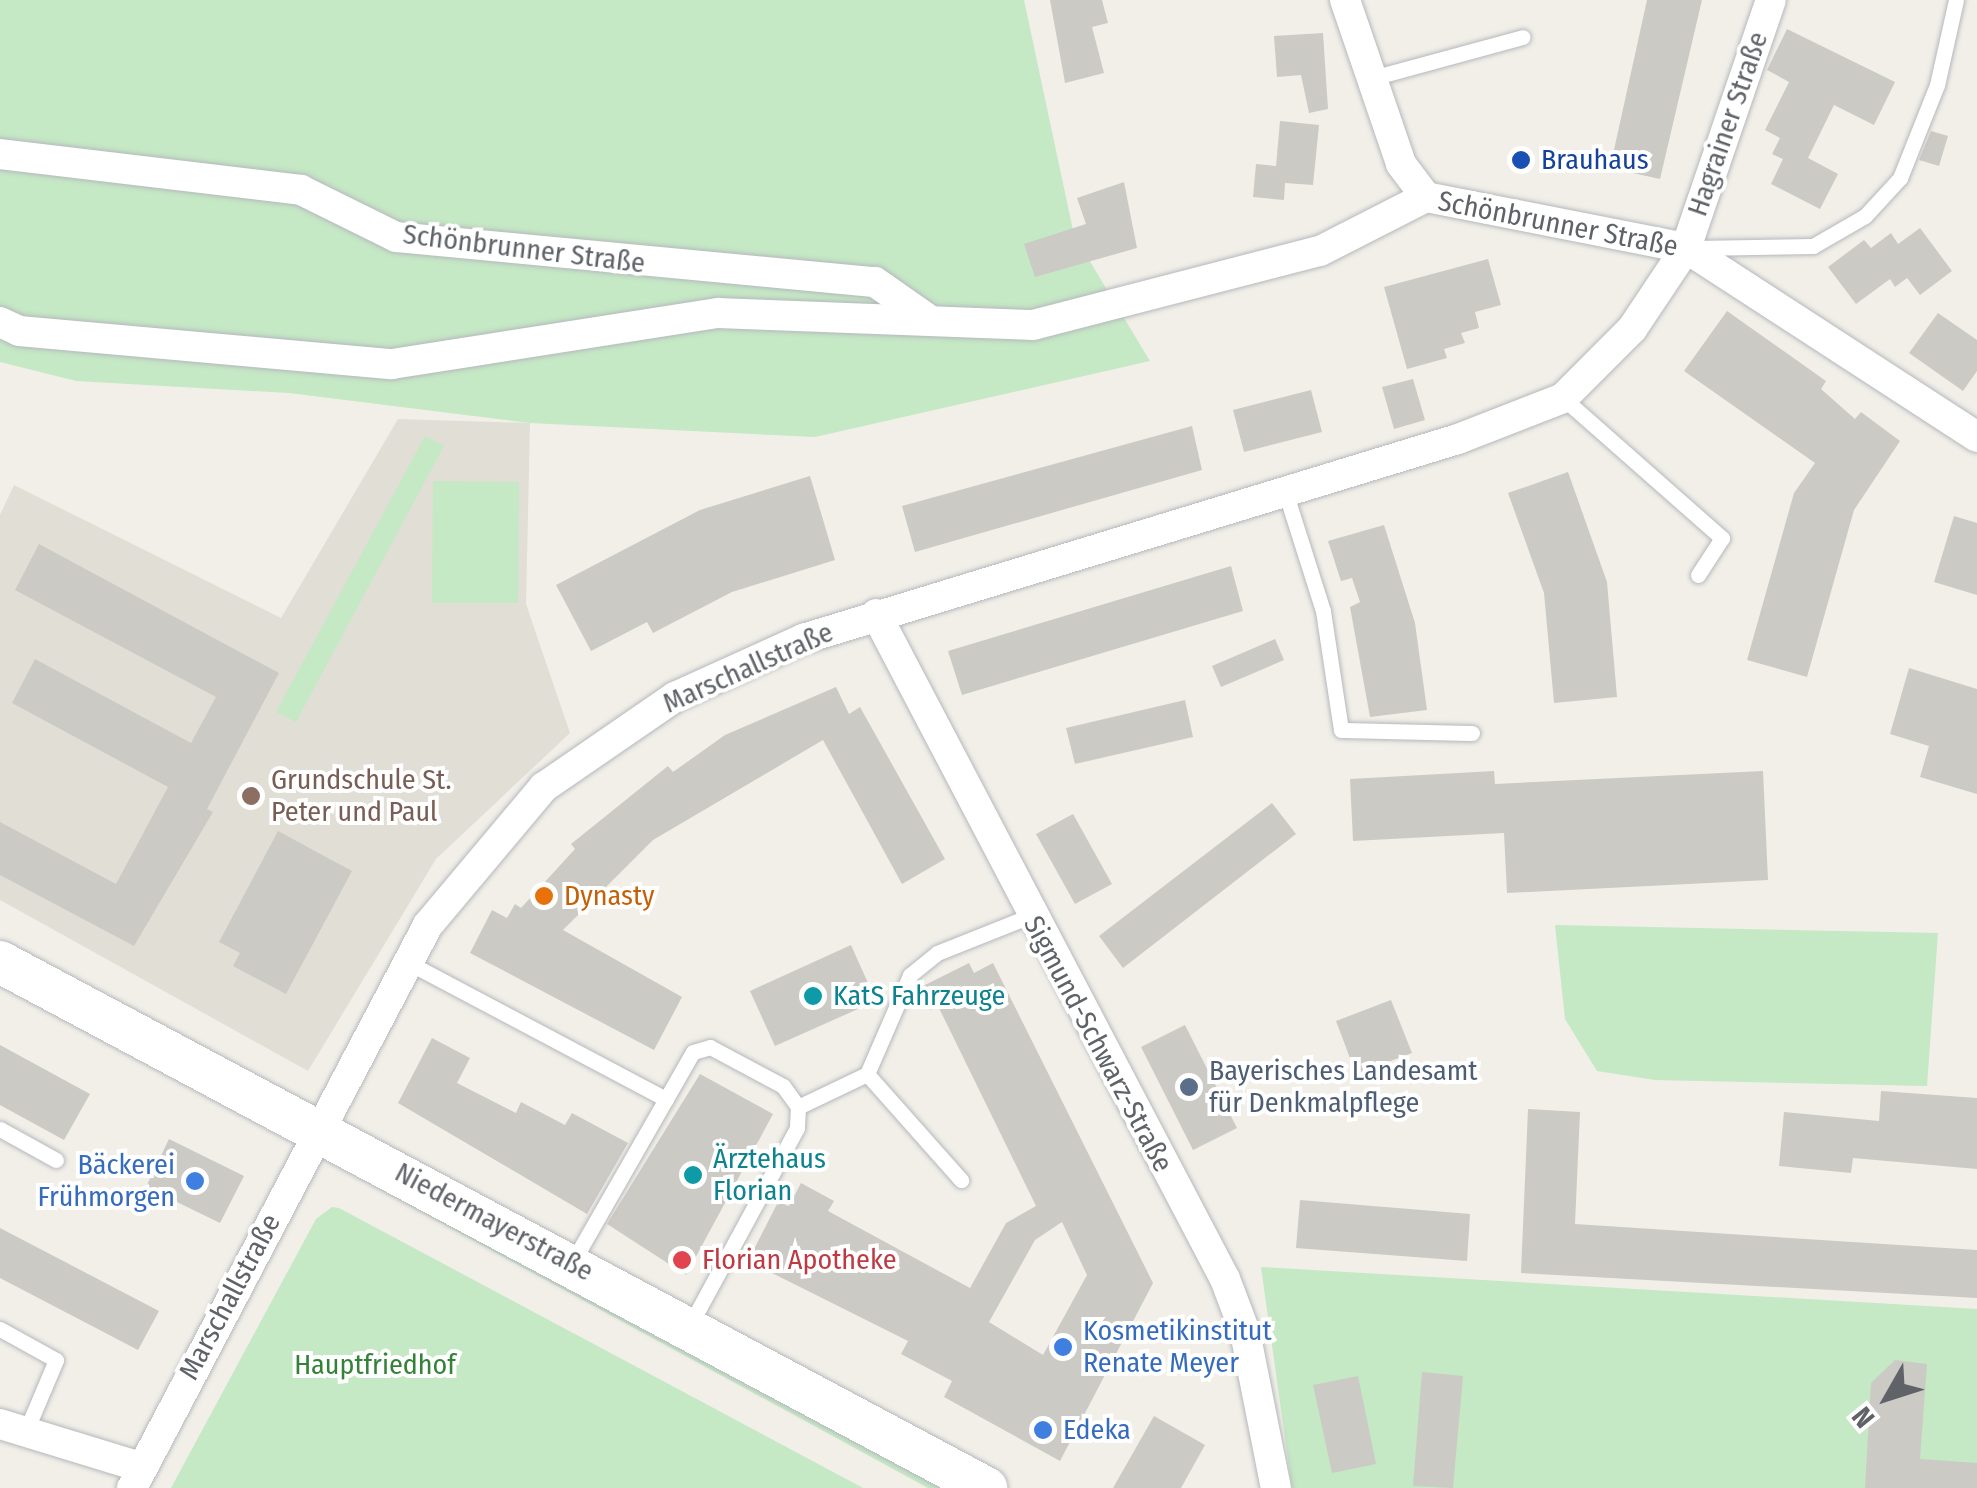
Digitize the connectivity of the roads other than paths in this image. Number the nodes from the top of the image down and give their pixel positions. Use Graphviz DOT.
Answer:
graph roads {
  1 [pos="1345,0"];
  2 [pos="1771,0"];
  3 [pos="1956,0"];
  4 [pos="1522,37"];
  5 [pos="1372,78"];
  6 [pos="0,154"];
  7 [pos="1426,197"];
  8 [pos="1686,248"];
  9 [pos="928,319"];
  10 [pos="0,322"];
  11 [pos="1562,398"];
  12 [pos="1977,437"];
  13 [pos="1284,488"];
  14 [pos="1698,575"];
  15 [pos="876,614"];
  16 [pos="1472,733"];
  17 [pos="1030,916"];
  18 [pos="0,962"];
  19 [pos="407,962"];
  20 [pos="867,1074"];
  21 [pos="666,1099"];
  22 [pos="798,1108"];
  23 [pos="0,1130"];
  24 [pos="320,1130"];
  25 [pos="56,1160"];
  26 [pos="961,1180"];
  27 [pos="572,1263"];
  28 [pos="689,1326"];
  29 [pos="0,1329"];
  30 [pos="13,1428"];
  31 [pos="137,1478"];
  32 [pos="986,1488"];
  33 [pos="1276,1488"];
  1 -- 5 [label="street"];
  2 -- 8 [label="street, Hagrainer Straße"];
  3 -- 8 [label="lane"];
  4 -- 5 [label="lane"];
  5 -- 7 [label="street"];
  6 -- 9 [label="street, Schönbrunner Straße"];
  7 -- 8 [label="street, Schönbrunner Straße"];
  7 -- 9 [label="street, Schönbrunner Straße"];
  8 -- 11 [label="street, Marschallstraße"];
  8 -- 12 [label="street, Schönbrunner Straße"];
  9 -- 10 [label="street, Schönbrunner Straße"];
  11 -- 13 [label="street, Marschallstraße"];
  11 -- 14 [label="lane"];
  13 -- 15 [label="street, Marschallstraße"];
  13 -- 16 [label="lane"];
  15 -- 17 [label="street, Sigmund-Schwarz-Straße"];
  15 -- 19 [label="street, Marschallstraße"];
  17 -- 20 [label="lane"];
  17 -- 33 [label="street, Sigmund-Schwarz-Straße"];
  18 -- 24 [label="main road, Niedermayerstraße"];
  19 -- 21 [label="lane"];
  19 -- 24 [label="street, Marschallstraße"];
  20 -- 22 [label="lane"];
  20 -- 26 [label="lane"];
  21 -- 22 [label="lane"];
  21 -- 27 [label="lane"];
  22 -- 28 [label="lane"];
  23 -- 25 [label="lane"];
  24 -- 27 [label="main road, Niedermayerstraße"];
  24 -- 31 [label="street, Marschallstraße"];
  27 -- 28 [label="main road, Niedermayerstraße"];
  28 -- 32 [label="main road, Niedermayerstraße"];
  29 -- 30 [label="lane"];
  30 -- 31 [label="street"];
}
